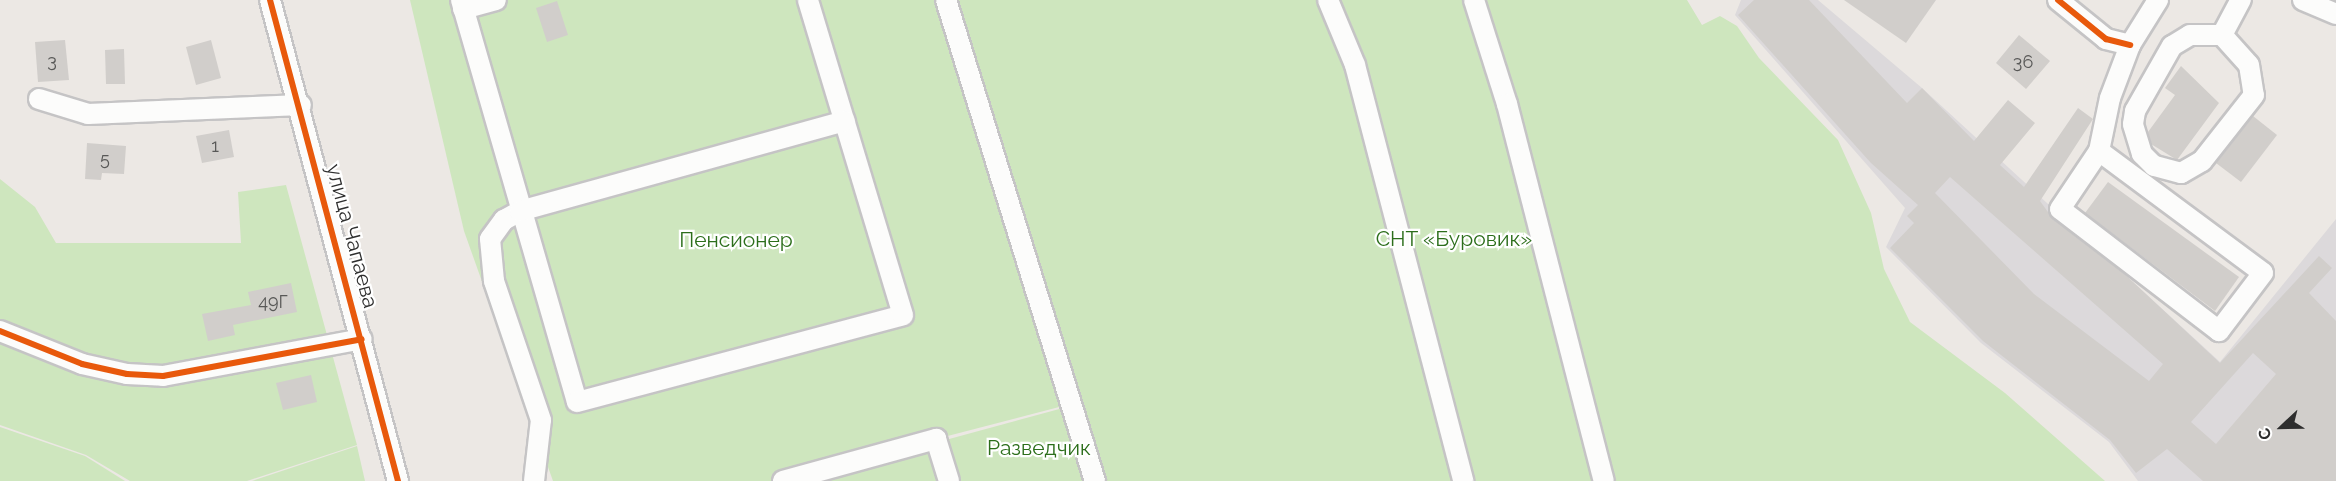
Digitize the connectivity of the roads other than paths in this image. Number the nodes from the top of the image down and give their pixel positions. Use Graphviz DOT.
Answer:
graph roads {
  1 [pos="270,0"];
  2 [pos="496,0"];
  3 [pos="808,0"];
  4 [pos="946,0"];
  5 [pos="1328,0"];
  6 [pos="1474,0"];
  7 [pos="2058,0"];
  8 [pos="2158,0"];
  9 [pos="2241,0"];
  10 [pos="2303,0"];
  11 [pos="462,4"];
  12 [pos="2336,14"];
  13 [pos="2222,36"];
  14 [pos="2130,45"];
  15 [pos="39,99"];
  16 [pos="301,105"];
  17 [pos="844,121"];
  18 [pos="2099,151"];
  19 [pos="520,211"];
  20 [pos="0,331"];
  21 [pos="362,339"];
  22 [pos="806,478"];
  23 [pos="398,481"];
  24 [pos="534,481"];
  25 [pos="783,481"];
  26 [pos="949,481"];
  27 [pos="1095,481"];
  28 [pos="1463,481"];
  29 [pos="1604,481"];
  1 -- 16 [label="street, улица Чапаева"];
  2 -- 11 [label="street"];
  3 -- 17 [label="street"];
  4 -- 27 [label="street"];
  5 -- 28 [label="street"];
  6 -- 29 [label="street"];
  7 -- 14 [label="street"];
  8 -- 14 [label="street"];
  9 -- 13 [label="street"];
  10 -- 12 [label="street"];
  11 -- 19 [label="street"];
  13 -- 13 [label="street"];
  14 -- 18 [label="street"];
  15 -- 16 [label="street"];
  16 -- 21 [label="street, улица Чапаева"];
  17 -- 19 [label="street"];
  17 -- 19 [label="street"];
  18 -- 18 [label="street"];
  19 -- 24 [label="street"];
  20 -- 21 [label="street"];
  21 -- 23 [label="street, улица Чапаева"];
  22 -- 25 [label="street"];
  22 -- 26 [label="street"];
}
